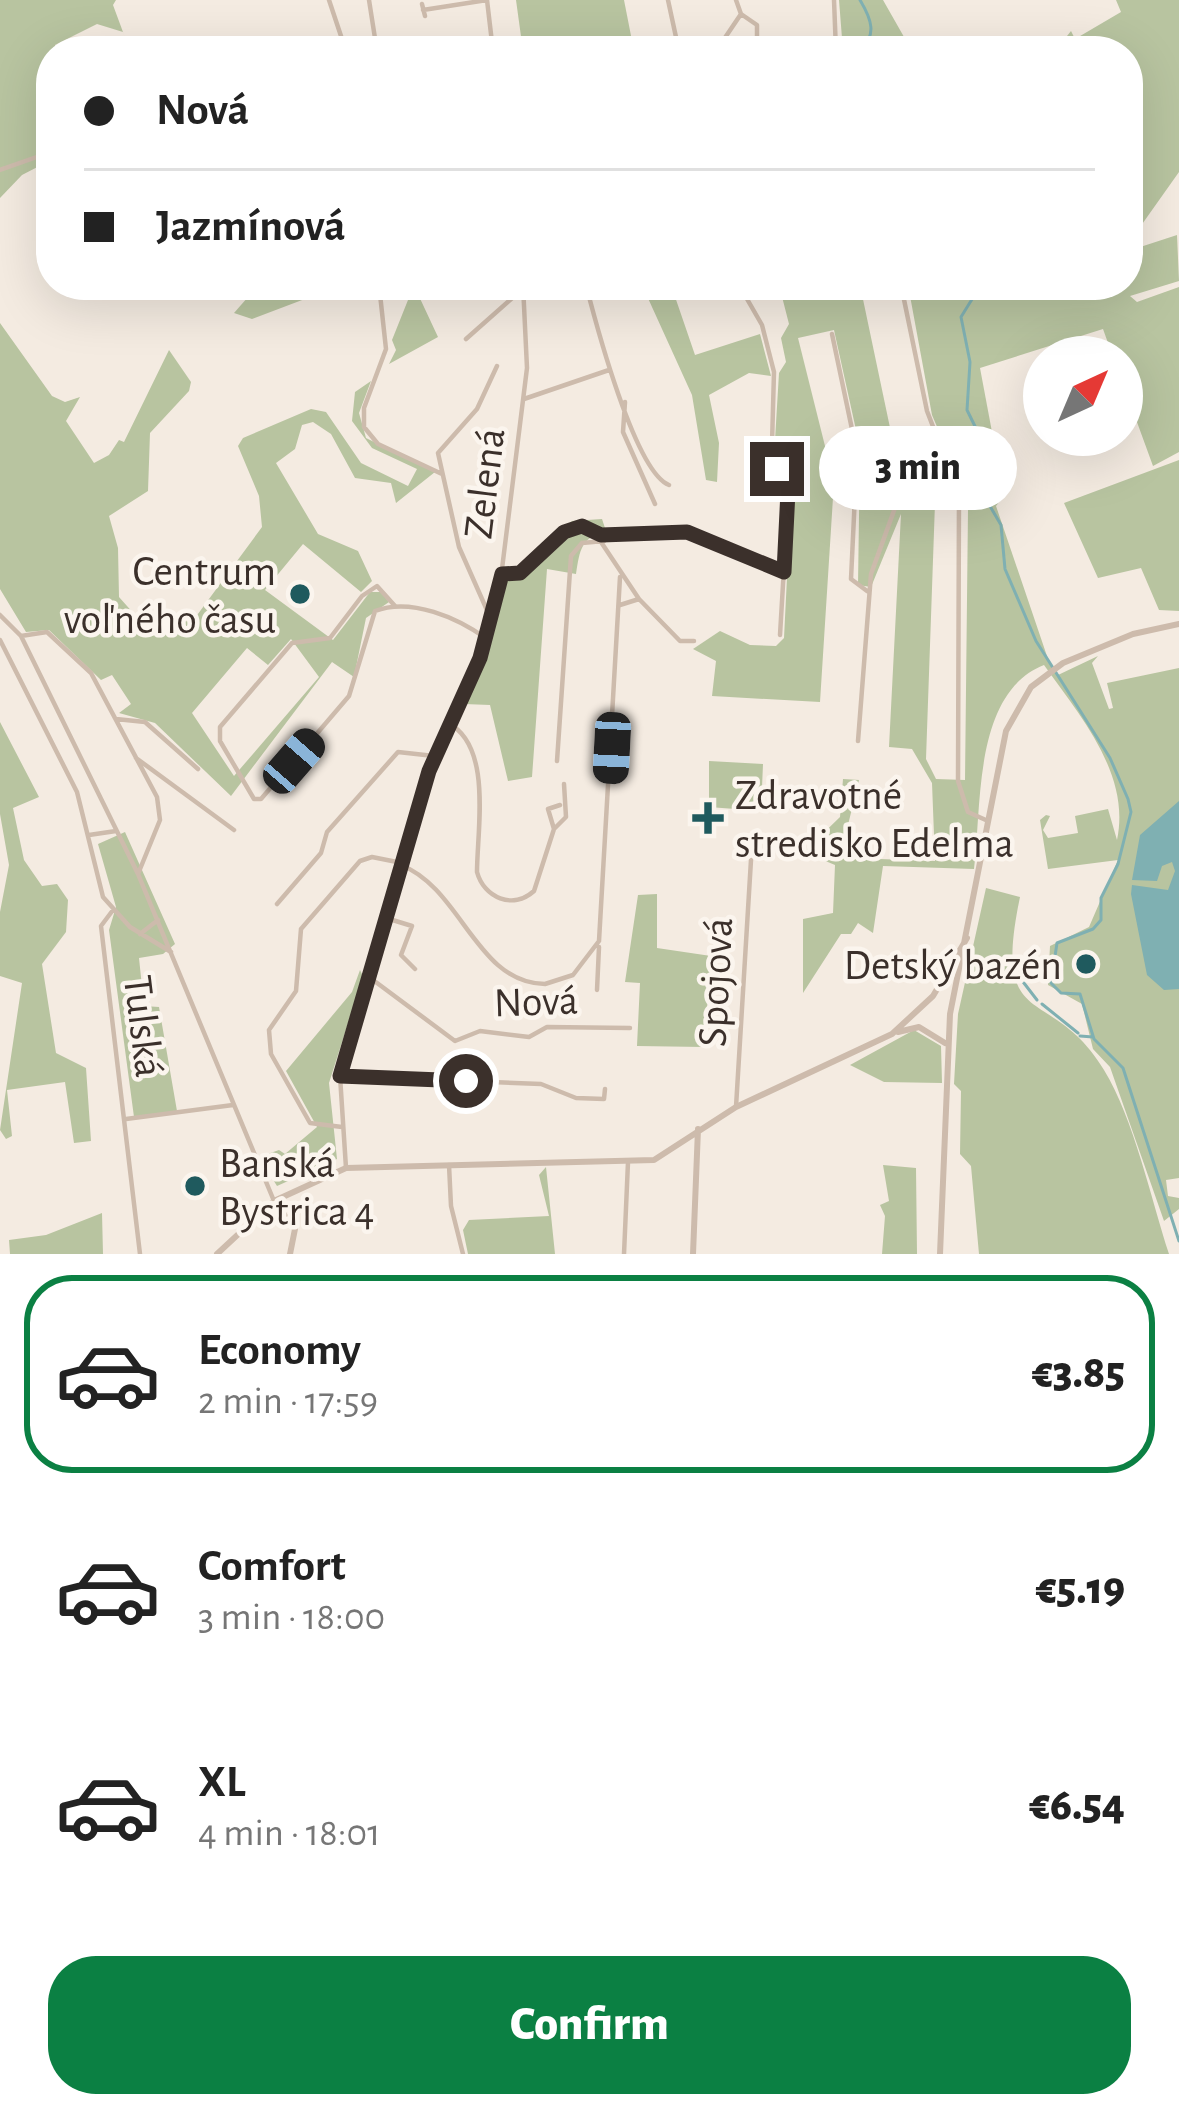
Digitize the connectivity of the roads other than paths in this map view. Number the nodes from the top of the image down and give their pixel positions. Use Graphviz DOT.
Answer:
graph roads {
  1 [pos="328,0"];
  2 [pos="369,0"];
  3 [pos="668,0"];
  4 [pos="736,0"];
  5 [pos="834,1"];
  6 [pos="423,10"];
  7 [pos="741,14"];
  8 [pos="341,36"];
  9 [pos="375,36"];
  10 [pos="492,36"];
  11 [pos="676,36"];
  12 [pos="726,36"];
  13 [pos="757,36"];
  14 [pos="835,36"];
  15 [pos="36,157"];
  16 [pos="0,170"];
  17 [pos="381,300"];
  18 [pos="509,300"];
  19 [pos="525,300"];
  20 [pos="590,300"];
  21 [pos="748,300"];
  22 [pos="904,300"];
  23 [pos="832,334"];
  24 [pos="466,339"];
  25 [pos="497,366"];
  26 [pos="609,370"];
  27 [pos="524,399"];
  28 [pos="625,402"];
  29 [pos="940,443"];
  30 [pos="924,466"];
  31 [pos="442,474"];
  32 [pos="956,481"];
  33 [pos="669,485"];
  34 [pos="656,504"];
  35 [pos="602,538"];
  36 [pos="784,572"];
  37 [pos="502,574"];
  38 [pos="620,577"];
  39 [pos="867,591"];
  40 [pos="639,599"];
  41 [pos="620,605"];
  42 [pos="394,606"];
  43 [pos="0,615"];
  44 [pos="491,622"];
  45 [pos="1179,624"];
  46 [pos="13,627"];
  47 [pos="780,634"];
  48 [pos="21,636"];
  49 [pos="0,639"];
  50 [pos="487,639"];
  51 [pos="694,641"];
  52 [pos="116,719"];
  53 [pos="448,723"];
  54 [pos="858,741"];
  55 [pos="434,756"];
  56 [pos="136,758"];
  57 [pos="557,761"];
  58 [pos="197,769"];
  59 [pos="564,784"];
  60 [pos="563,805"];
  61 [pos="988,821"];
  62 [pos="554,829"];
  63 [pos="234,830"];
  64 [pos="116,831"];
  65 [pos="89,835"];
  66 [pos="751,860"];
  67 [pos="401,864"];
  68 [pos="138,874"];
  69 [pos="277,904"];
  70 [pos="112,910"];
  71 [pos="386,918"];
  72 [pos="158,920"];
  73 [pos="140,934"];
  74 [pos="967,938"];
  75 [pos="599,941"];
  76 [pos="171,952"];
  77 [pos="583,967"];
  78 [pos="415,969"];
  79 [pos="598,974"];
  80 [pos="370,976"];
  81 [pos="597,990"];
  82 [pos="630,1028"];
  83 [pos="892,1034"];
  84 [pos="947,1046"];
  85 [pos="340,1076"];
  86 [pos="604,1088"];
  87 [pos="233,1105"];
  88 [pos="736,1107"];
  89 [pos="126,1119"];
  90 [pos="342,1127"];
  91 [pos="698,1129"];
  92 [pos="628,1162"];
  93 [pos="449,1165"];
  94 [pos="346,1168"];
  95 [pos="274,1201"];
  96 [pos="140,1254"];
  97 [pos="217,1254"];
  98 [pos="290,1254"];
  99 [pos="464,1254"];
  100 [pos="623,1254"];
  101 [pos="693,1254"];
  102 [pos="940,1254"];
  1 -- 8 [label="street"];
  2 -- 9 [label="street"];
  3 -- 11 [label="street"];
  4 -- 7 [label="street"];
  5 -- 14 [label="street"];
  6 -- 10 [label="street"];
  7 -- 12 [label="street"];
  7 -- 13 [label="street"];
  15 -- 16 [label="street"];
  17 -- 31 [label="street"];
  18 -- 24 [label="street, Zelená"];
  19 -- 27 [label="street, Zelená"];
  20 -- 26 [label="street"];
  21 -- 36 [label="street"];
  22 -- 29 [label="street"];
  23 -- 39 [label="street"];
  25 -- 31 [label="street, Zelená"];
  26 -- 27 [label="street, Zelená"];
  26 -- 28 [label="street"];
  27 -- 37 [label="street, Zelená"];
  28 -- 33 [label="street"];
  28 -- 34 [label="street"];
  29 -- 30 [label="street"];
  29 -- 32 [label="street"];
  30 -- 32 [label="street"];
  30 -- 39 [label="street"];
  31 -- 44 [label="street, Zelená"];
  32 -- 61 [label="street"];
  35 -- 36 [label="street"];
  35 -- 37 [label="street"];
  35 -- 38 [label="street"];
  35 -- 57 [label="street"];
  36 -- 47 [label="street"];
  37 -- 44 [label="street, Zelená"];
  38 -- 40 [label="street"];
  38 -- 41 [label="street"];
  39 -- 54 [label="street"];
  40 -- 41 [label="street"];
  40 -- 51 [label="street"];
  41 -- 75 [label="street"];
  42 -- 42 [label="street"];
  42 -- 50 [label="street"];
  43 -- 46 [label="street, Tulská"];
  44 -- 50 [label="street, Zelená"];
  45 -- 61 [label="street"];
  46 -- 48 [label="street, Tulská"];
  46 -- 49 [label="street, Tulská"];
  48 -- 52 [label="street, Tulská"];
  48 -- 64 [label="street, Tulská"];
  49 -- 65 [label="street, Tulská"];
  50 -- 53 [label="street, Zelená"];
  52 -- 56 [label="street, Tulská"];
  52 -- 58 [label="street"];
  53 -- 55 [label="street, Zelená"];
  53 -- 62 [label="street"];
  55 -- 67 [label="street, Zelená"];
  55 -- 69 [label="street"];
  56 -- 63 [label="street, Tulská"];
  56 -- 68 [label="street, Tulská"];
  59 -- 60 [label="street"];
  60 -- 62 [label="street"];
  60 -- 62 [label="street"];
  61 -- 74 [label="street"];
  64 -- 65 [label="street"];
  64 -- 68 [label="street, Tulská"];
  65 -- 70 [label="street, Tulská"];
  66 -- 88 [label="street, Spojová"];
  67 -- 71 [label="street, Zelená"];
  67 -- 77 [label="street"];
  67 -- 90 [label="street"];
  68 -- 72 [label="street, Tulská"];
  70 -- 73 [label="street, Tulská"];
  70 -- 89 [label="street, Tulská"];
  71 -- 78 [label="street"];
  71 -- 80 [label="street, Zelená"];
  72 -- 73 [label="street, Tulská"];
  72 -- 76 [label="street, Tulská"];
  73 -- 76 [label="street, Tulská"];
  74 -- 83 [label="street"];
  74 -- 84 [label="street"];
  75 -- 77 [label="street"];
  75 -- 79 [label="street"];
  76 -- 87 [label="street, Tulská"];
  77 -- 79 [label="street"];
  79 -- 81 [label="street"];
  80 -- 82 [label="street, Nová"];
  80 -- 85 [label="street, Zelená"];
  83 -- 84 [label="street"];
  83 -- 88 [label="street"];
  84 -- 102 [label="street"];
  85 -- 86 [label="street, Nová"];
  85 -- 90 [label="street, Zelená"];
  87 -- 89 [label="street, Tulská"];
  87 -- 95 [label="street, Tulská"];
  88 -- 91 [label="street"];
  89 -- 96 [label="street"];
  90 -- 94 [label="street, Zelená"];
  91 -- 92 [label="street"];
  91 -- 101 [label="street"];
  92 -- 93 [label="street"];
  92 -- 100 [label="street"];
  93 -- 94 [label="street"];
  93 -- 99 [label="street"];
  94 -- 95 [label="street"];
  95 -- 97 [label="street"];
  95 -- 98 [label="street"];
}
